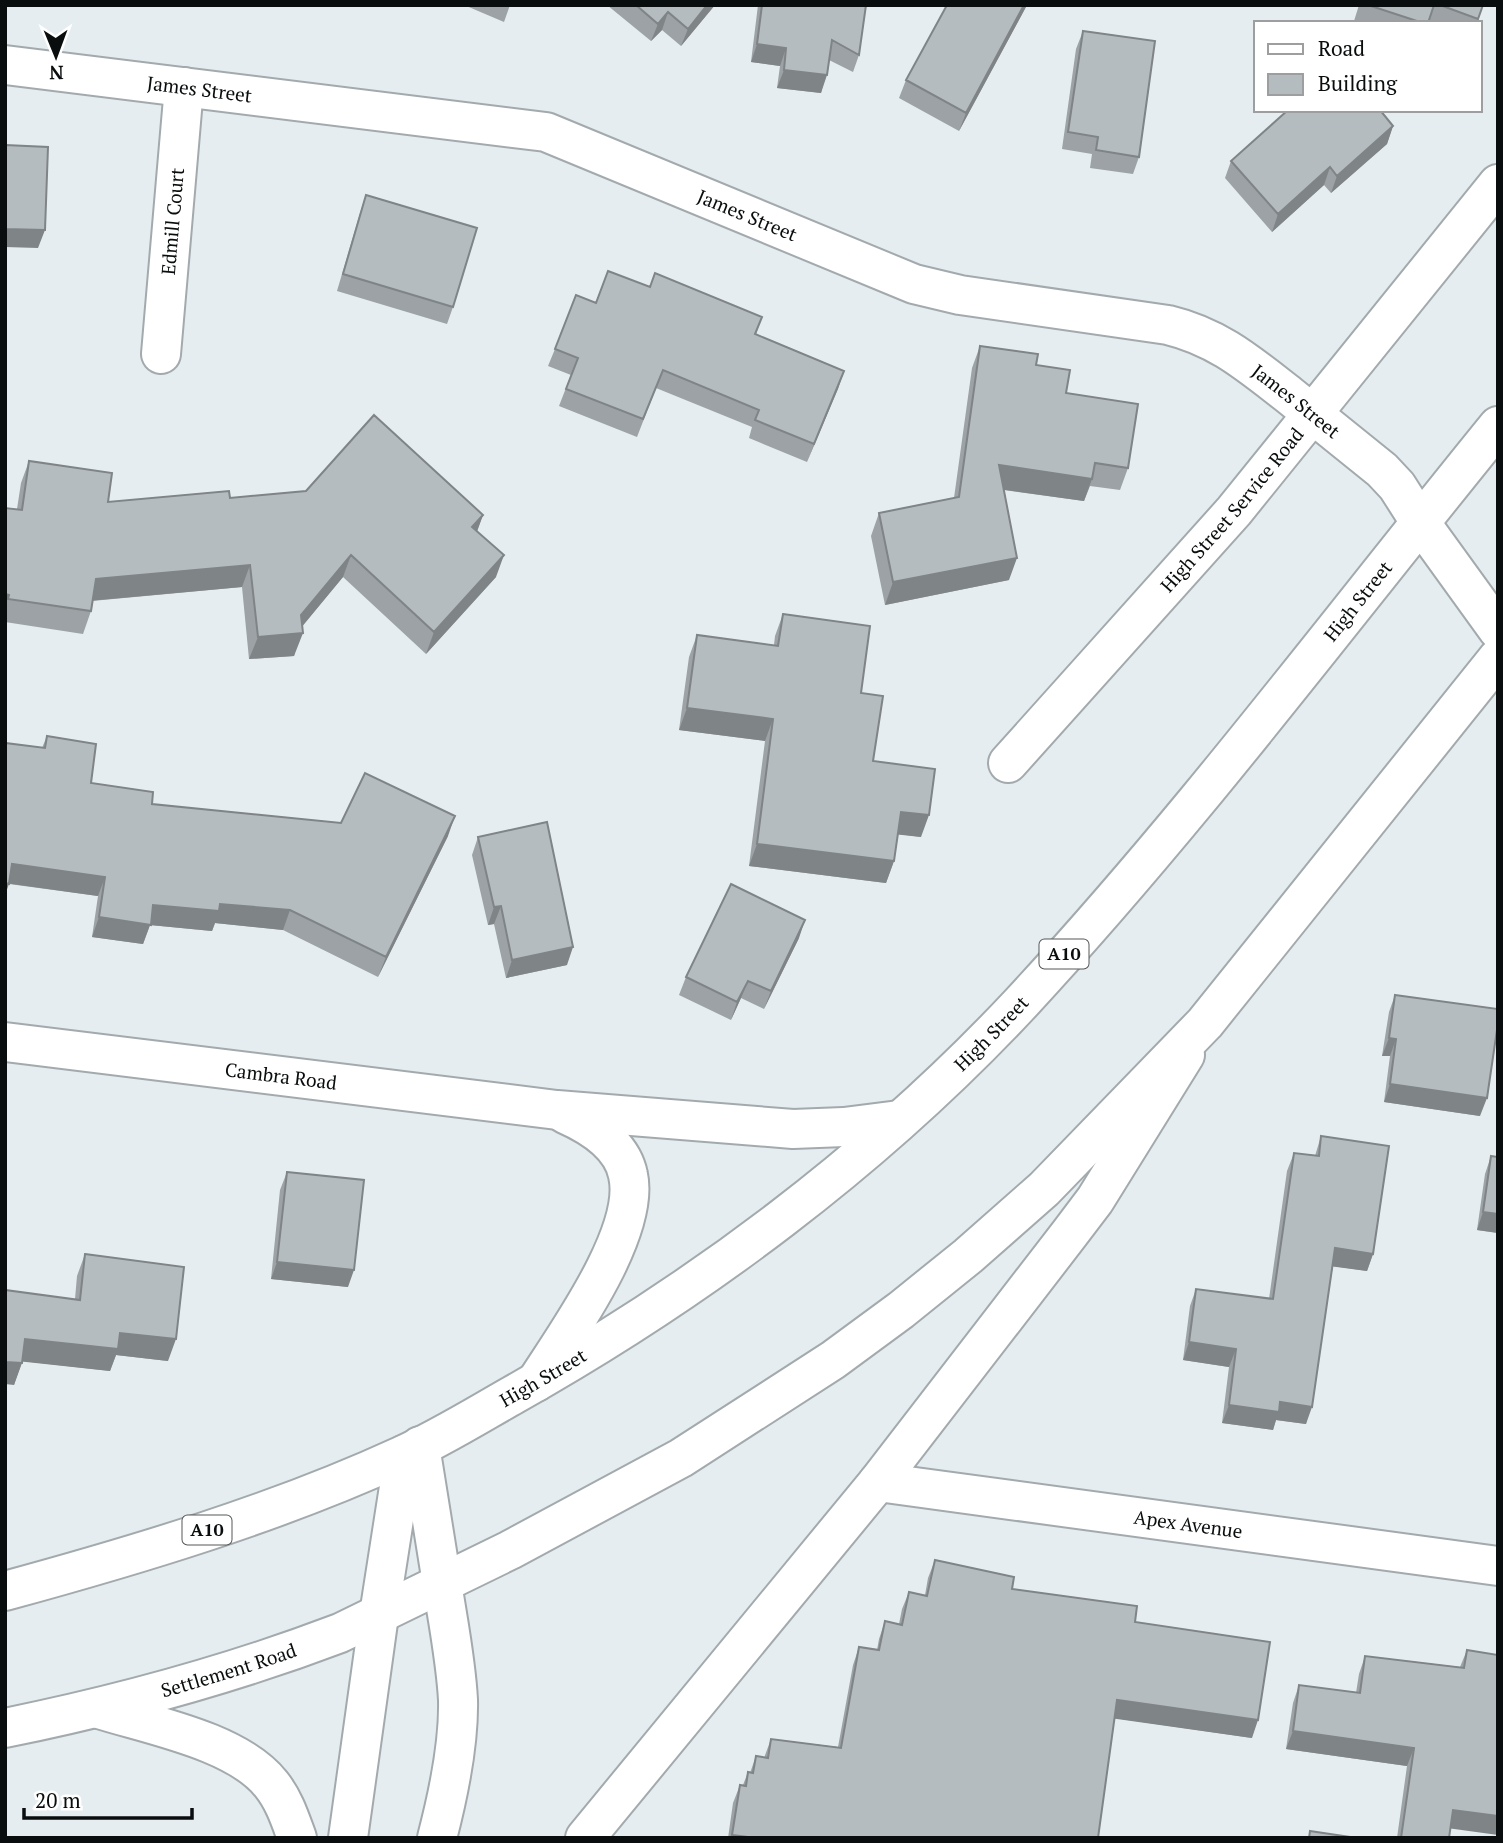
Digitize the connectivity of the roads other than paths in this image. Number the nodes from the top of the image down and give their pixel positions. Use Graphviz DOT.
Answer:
graph roads {
  1 [pos="5,65"];
  2 [pos="184,87"];
  3 [pos="1498,184"];
  4 [pos="161,354"];
  5 [pos="1312,413"];
  6 [pos="1498,426"];
  7 [pos="1420,522"];
  8 [pos="1498,630"];
  9 [pos="1498,658"];
  10 [pos="1008,763"];
  11 [pos="1205,1023"];
  12 [pos="5,1042"];
  13 [pos="557,1110"];
  14 [pos="900,1120"];
  15 [pos="536,1382"];
  16 [pos="412,1451"];
  17 [pos="878,1482"];
  18 [pos="1498,1566"];
  19 [pos="442,1583"];
  20 [pos="5,1591"];
  21 [pos="379,1615"];
  22 [pos="99,1709"];
  23 [pos="5,1728"];
  24 [pos="297,1838"];
  25 [pos="348,1838"];
  26 [pos="437,1838"];
  27 [pos="585,1838"];
  1 -- 2 [label="main road, James Street"];
  2 -- 4 [label="main road, Edmill Court"];
  2 -- 5 [label="main road, James Street"];
  3 -- 5 [label="main road, High Street Service Road"];
  5 -- 7 [label="main road, James Street"];
  5 -- 10 [label="main road, High Street Service Road"];
  6 -- 7 [label="main road, High Street / A10"];
  7 -- 8 [label="main road, James Street"];
  7 -- 14 [label="main road, High Street / A10"];
  9 -- 11 [label="main road"];
  11 -- 17 [label="main road"];
  11 -- 19 [label="main road"];
  12 -- 13 [label="main road, Cambra Road"];
  13 -- 14 [label="main road, Cambra Road"];
  13 -- 15 [label="main road, Cambra Road"];
  14 -- 15 [label="main road, High Street / A10"];
  15 -- 16 [label="main road, High Street / A10"];
  16 -- 19 [label="main road"];
  16 -- 20 [label="main road, A10"];
  16 -- 21 [label="main road"];
  17 -- 18 [label="main road, Apex Avenue"];
  17 -- 27 [label="main road"];
  19 -- 21 [label="main road, Settlement Road"];
  19 -- 26 [label="main road"];
  21 -- 22 [label="main road, Settlement Road"];
  21 -- 25 [label="main road"];
  22 -- 23 [label="main road, Settlement Road"];
  22 -- 24 [label="main road"];
}
